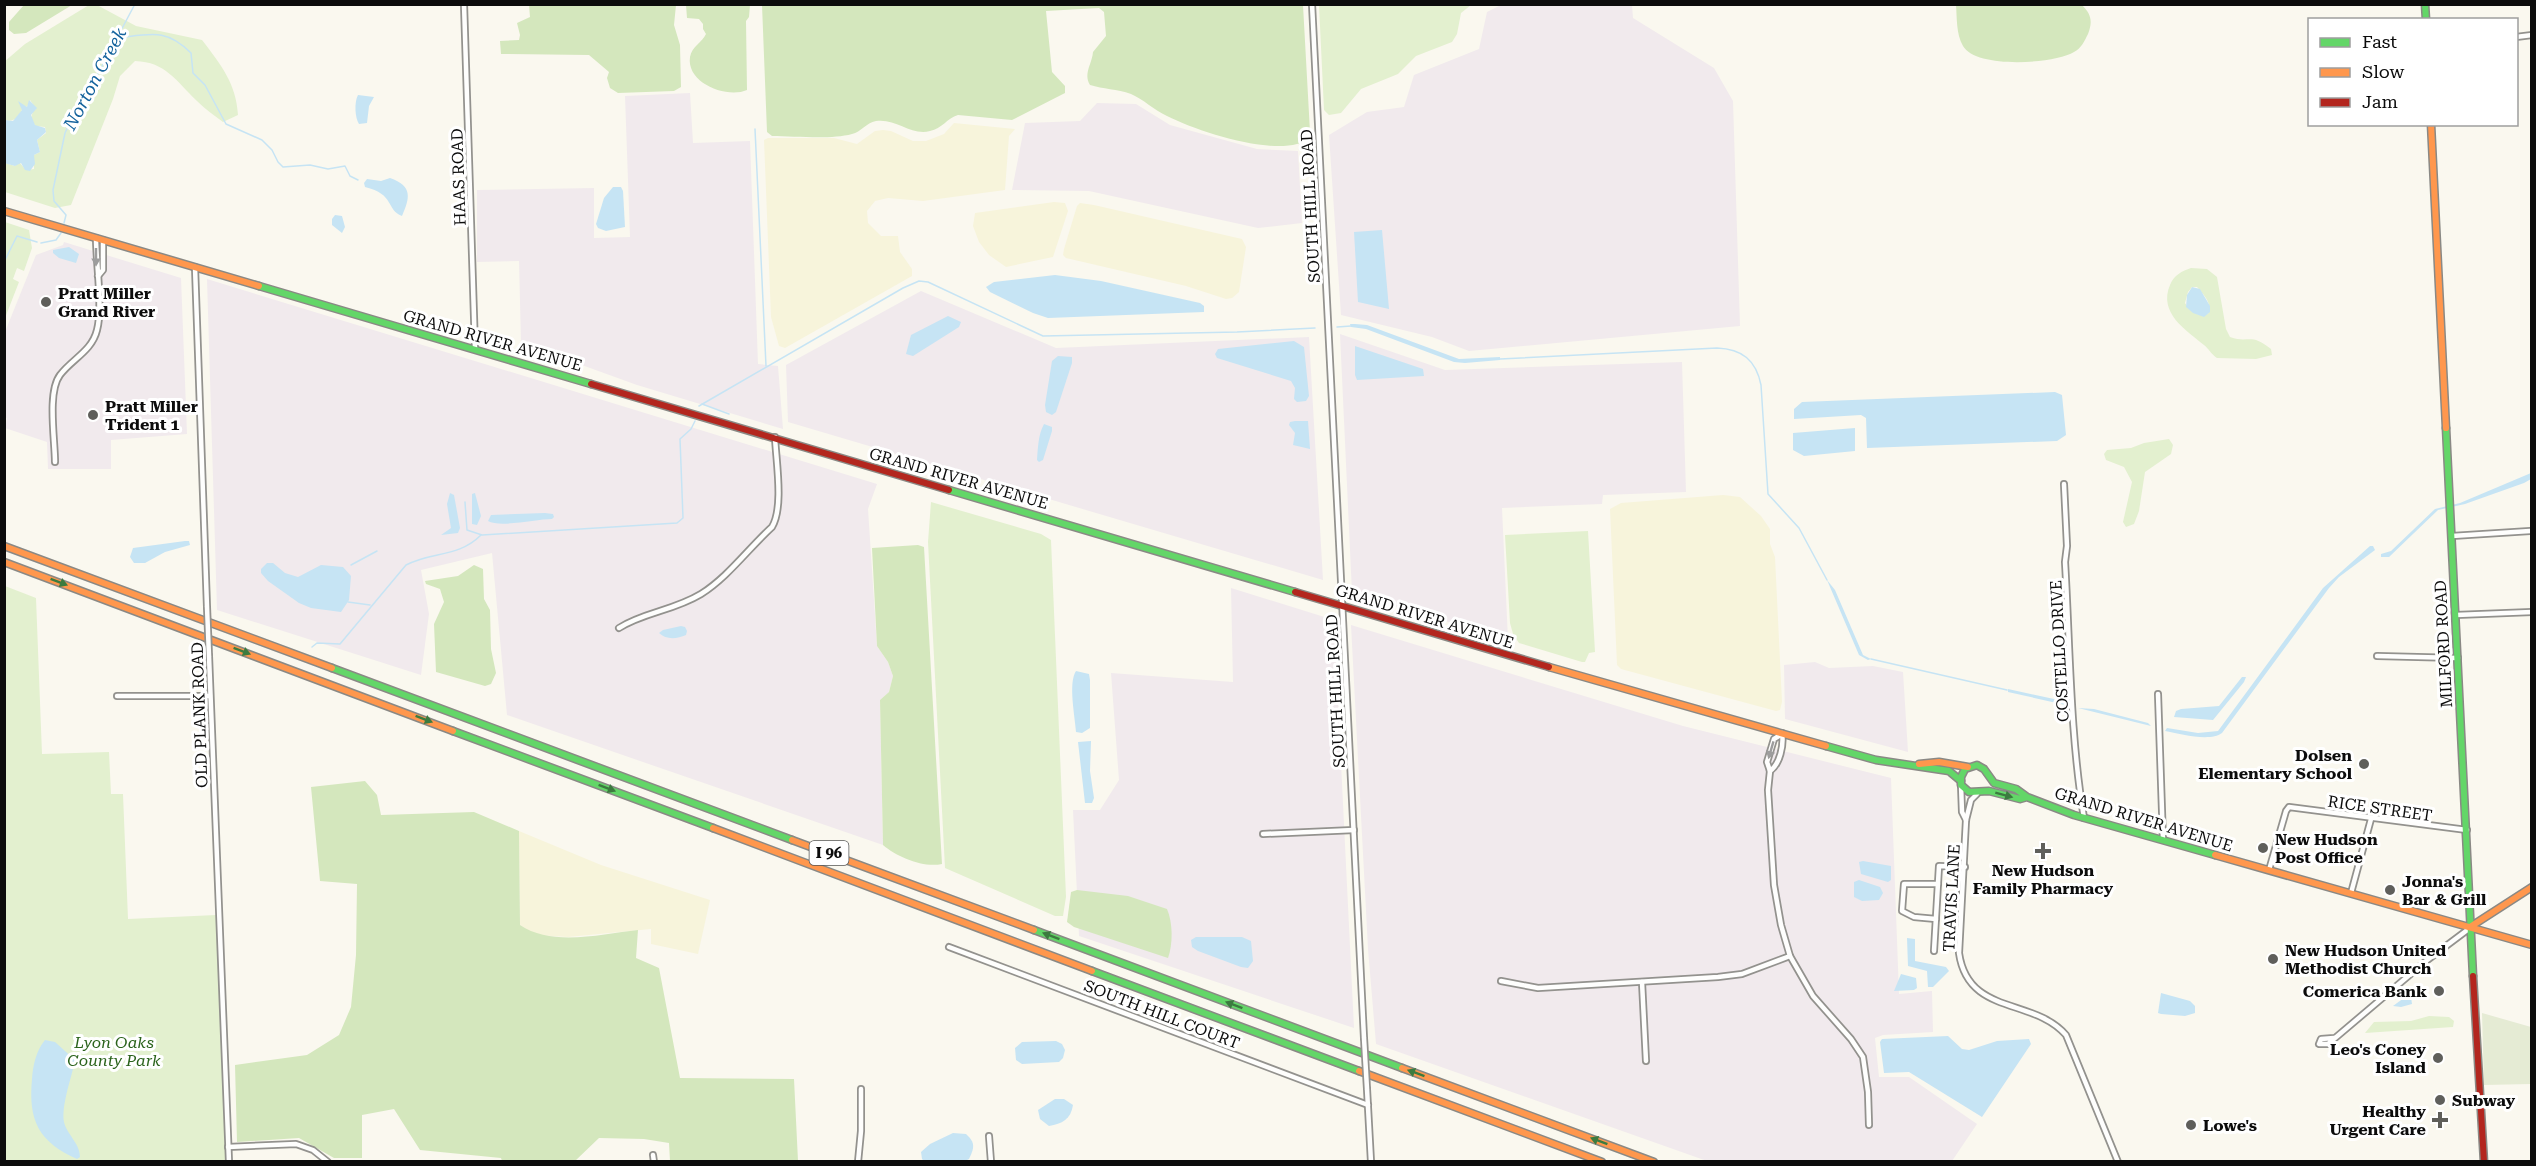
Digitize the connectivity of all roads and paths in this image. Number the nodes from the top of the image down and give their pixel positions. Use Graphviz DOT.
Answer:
graph roads {
  1 [pos="464,4"];
  2 [pos="1312,4"];
  3 [pos="2431,126"];
  4 [pos="4,211"];
  5 [pos="96,237"];
  6 [pos="103,240"];
  7 [pos="195,267"];
  8 [pos="98,276"];
  9 [pos="475,348"];
  10 [pos="775,437"];
  11 [pos="56,462"];
  12 [pos="2064,483"];
  13 [pos="2530,531"];
  14 [pos="2452,536"];
  15 [pos="4,546"];
  16 [pos="4,562"];
  17 [pos="1342,605"];
  18 [pos="2532,612"];
  19 [pos="2456,615"];
  20 [pos="619,628"];
  21 [pos="2377,656"];
  22 [pos="2458,658"];
  23 [pos="2158,694"];
  24 [pos="117,696"];
  25 [pos="210,696"];
  26 [pos="1782,733"];
  27 [pos="1908,765"];
  28 [pos="1968,767"];
  29 [pos="1770,771"];
  30 [pos="1989,777"];
  31 [pos="1961,783"];
  32 [pos="1980,792"];
  33 [pos="2026,798"];
  34 [pos="2084,818"];
  35 [pos="2371,819"];
  36 [pos="1966,820"];
  37 [pos="1354,830"];
  38 [pos="2467,830"];
  39 [pos="1263,834"];
  40 [pos="2163,840"];
  41 [pos="1965,867"];
  42 [pos="2269,870"];
  43 [pos="1938,884"];
  44 [pos="2532,887"];
  45 [pos="2351,893"];
  46 [pos="1936,919"];
  47 [pos="2470,927"];
  48 [pos="2532,945"];
  49 [pos="949,947"];
  50 [pos="1934,951"];
  51 [pos="1790,956"];
  52 [pos="1501,981"];
  53 [pos="1642,982"];
  54 [pos="2334,1038"];
  55 [pos="1646,1061"];
  56 [pos="861,1089"];
  57 [pos="1368,1105"];
  58 [pos="1869,1125"];
  59 [pos="989,1136"];
  60 [pos="228,1147"];
  61 [pos="653,1155"];
  62 [pos="229,1161"];
  63 [pos="327,1161"];
  64 [pos="654,1161"];
  65 [pos="858,1161"];
  66 [pos="991,1161"];
  67 [pos="1371,1161"];
  68 [pos="1602,1161"];
  69 [pos="1654,1161"];
  70 [pos="2118,1161"];
  71 [pos="2484,1161"];
  1 -- 9 [label="street, HAAS ROAD"];
  2 -- 17 [label="street, SOUTH HILL ROAD"];
  3 -- 14 [label="main road, MILFORD ROAD"];
  4 -- 5 [label="main road, GRAND RIVER AVENUE"];
  5 -- 6 [label="main road, GRAND RIVER AVENUE"];
  5 -- 8 [label="street, one-way"];
  6 -- 7 [label="main road, GRAND RIVER AVENUE"];
  6 -- 8 [label="street"];
  7 -- 9 [label="main road, GRAND RIVER AVENUE"];
  7 -- 25 [label="street, OLD PLANK ROAD, bridge"];
  8 -- 11 [label="street"];
  9 -- 10 [label="main road, GRAND RIVER AVENUE"];
  10 -- 17 [label="main road, GRAND RIVER AVENUE"];
  10 -- 20 [label="street"];
  12 -- 34 [label="street, COSTELLO DRIVE"];
  13 -- 14 [label="street"];
  14 -- 19 [label="main road, MILFORD ROAD"];
  69 -- 15 [label="main road, I 96, one-way"];
  16 -- 68 [label="main road, I 96, one-way"];
  17 -- 26 [label="main road, GRAND RIVER AVENUE"];
  17 -- 37 [label="street, SOUTH HILL ROAD"];
  18 -- 19 [label="street"];
  19 -- 22 [label="main road, MILFORD ROAD"];
  21 -- 22 [label="street"];
  22 -- 38 [label="main road, MILFORD ROAD"];
  23 -- 40 [label="street"];
  24 -- 25 [label="street"];
  25 -- 60 [label="street, OLD PLANK ROAD"];
  26 -- 27 [label="main road, GRAND RIVER AVENUE"];
  26 -- 29 [label="street"];
  26 -- 29 [label="street, one-way"];
  27 -- 28 [label="main road, GRAND RIVER AVENUE"];
  27 -- 31 [label="main road, GRAND RIVER AVENUE"];
  28 -- 30 [label="main road"];
  28 -- 31 [label="main road"];
  29 -- 51 [label="street"];
  30 -- 32 [label="main road"];
  30 -- 33 [label="main road, GRAND RIVER AVENUE"];
  31 -- 32 [label="main road"];
  31 -- 36 [label="street, TRAVIS LANE"];
  32 -- 33 [label="main road, GRAND RIVER AVENUE, one-way"];
  32 -- 36 [label="street, TRAVIS LANE"];
  33 -- 34 [label="main road, GRAND RIVER AVENUE"];
  34 -- 40 [label="main road, GRAND RIVER AVENUE"];
  35 -- 38 [label="street, RICE STREET"];
  35 -- 42 [label="street, RICE STREET"];
  35 -- 45 [label="street"];
  36 -- 41 [label="street, TRAVIS LANE"];
  37 -- 39 [label="street"];
  37 -- 57 [label="street, SOUTH HILL ROAD, bridge"];
  38 -- 47 [label="main road, MILFORD ROAD"];
  40 -- 42 [label="main road, GRAND RIVER AVENUE"];
  41 -- 43 [label="street"];
  41 -- 70 [label="street, TRAVIS LANE"];
  42 -- 45 [label="main road, GRAND RIVER AVENUE"];
  43 -- 46 [label="street"];
  43 -- 46 [label="street"];
  44 -- 47 [label="main road"];
  45 -- 47 [label="main road, GRAND RIVER AVENUE"];
  46 -- 50 [label="street"];
  47 -- 48 [label="main road, GRAND RIVER AVENUE"];
  47 -- 54 [label="street"];
  47 -- 71 [label="main road, MILFORD ROAD"];
  49 -- 57 [label="street, SOUTH HILL COURT"];
  51 -- 53 [label="street"];
  51 -- 58 [label="street"];
  52 -- 53 [label="street"];
  53 -- 55 [label="street"];
  56 -- 65 [label="street"];
  57 -- 67 [label="street, SOUTH HILL ROAD"];
  59 -- 66 [label="street"];
  60 -- 62 [label="street, OLD PLANK ROAD"];
  60 -- 63 [label="street"];
  61 -- 64 [label="street"];
}
